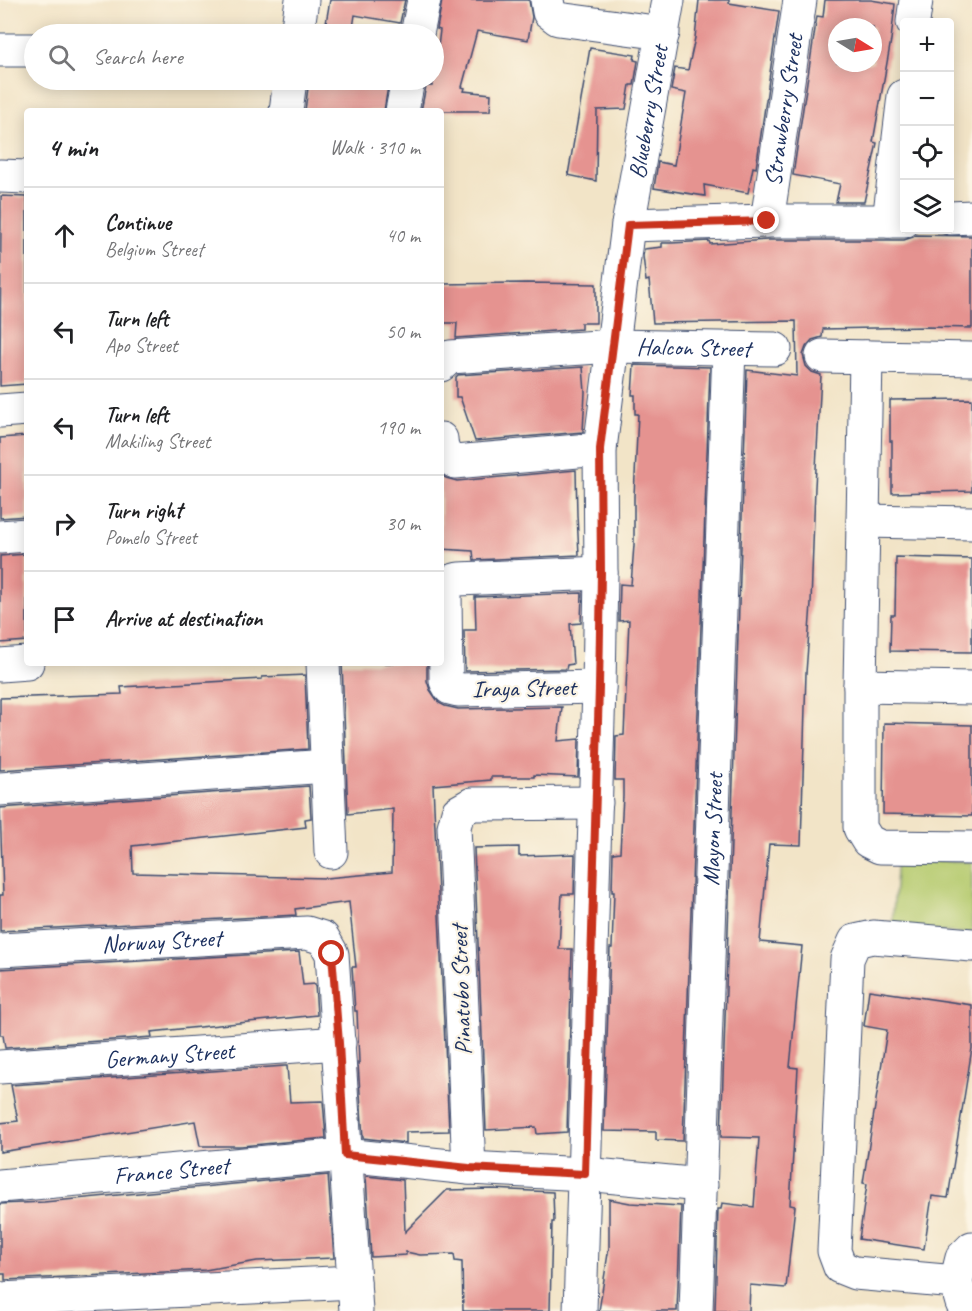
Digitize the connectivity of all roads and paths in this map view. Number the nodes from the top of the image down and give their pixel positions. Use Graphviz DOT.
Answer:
graph roads {
  1 [pos="302,0"];
  2 [pos="424,0"];
  3 [pos="668,0"];
  4 [pos="800,0"];
  5 [pos="916,0"];
  6 [pos="548,6"];
  7 [pos="914,18"];
  8 [pos="298,24"];
  9 [pos="419,24"];
  10 [pos="663,33"];
  11 [pos="0,50"];
  12 [pos="24,50"];
  13 [pos="289,90"];
  14 [pos="406,90"];
  15 [pos="286,108"];
  16 [pos="403,108"];
  17 [pos="902,126"];
  18 [pos="0,176"];
  19 [pos="24,177"];
  20 [pos="972,217"];
  21 [pos="954,218"];
  22 [pos="767,221"];
  23 [pos="897,221"];
  24 [pos="628,225"];
  25 [pos="613,346"];
  26 [pos="729,348"];
  27 [pos="775,349"];
  28 [pos="822,356"];
  29 [pos="866,357"];
  30 [pos="972,359"];
  31 [pos="444,362"];
  32 [pos="24,409"];
  33 [pos="0,411"];
  34 [pos="444,449"];
  35 [pos="600,449"];
  36 [pos="863,521"];
  37 [pos="972,523"];
  38 [pos="24,535"];
  39 [pos="0,537"];
  40 [pos="601,573"];
  41 [pos="24,663"];
  42 [pos="0,665"];
  43 [pos="323,666"];
  44 [pos="599,687"];
  45 [pos="860,687"];
  46 [pos="972,688"];
  47 [pos="327,766"];
  48 [pos="0,789"];
  49 [pos="596,803"];
  50 [pos="972,848"];
  51 [pos="331,852"];
  52 [pos="972,945"];
  53 [pos="0,950"];
  54 [pos="339,1043"];
  55 [pos="0,1067"];
  56 [pos="345,1155"];
  57 [pos="469,1168"];
  58 [pos="585,1174"];
  59 [pos="701,1185"];
  60 [pos="0,1186"];
  61 [pos="972,1248"];
  62 [pos="956,1282"];
  63 [pos="355,1297"];
  64 [pos="0,1299"];
  65 [pos="246,1299"];
  66 [pos="135,1302"];
  67 [pos="580,1311"];
  68 [pos="696,1311"];
  69 [pos="970,1311"];
  1 -- 8 [label="street"];
  2 -- 9 [label="street"];
  3 -- 10 [label="street, Blueberry Street"];
  4 -- 22 [label="street, Strawberry Street"];
  5 -- 7 [label="street"];
  6 -- 10 [label="street"];
  10 -- 24 [label="street, Blueberry Street"];
  11 -- 12 [label="street"];
  13 -- 15 [label="street"];
  14 -- 16 [label="street"];
  17 -- 23 [label="street"];
  18 -- 19 [label="street"];
  20 -- 21 [label="street"];
  22 -- 23 [label="street"];
  22 -- 24 [label="street"];
  24 -- 25 [label="street, Blueberry Street"];
  25 -- 26 [label="street, Halcon Street"];
  25 -- 31 [label="street, Halcon Street"];
  25 -- 35 [label="street, Blueberry Street"];
  26 -- 27 [label="street, Halcon Street"];
  26 -- 59 [label="street, Mayon Street"];
  28 -- 29 [label="street"];
  29 -- 30 [label="street"];
  29 -- 36 [label="street"];
  32 -- 33 [label="street"];
  34 -- 35 [label="street"];
  35 -- 40 [label="street, Blueberry Street"];
  36 -- 37 [label="street"];
  36 -- 45 [label="street"];
  38 -- 39 [label="street"];
  40 -- 44 [label="street, Blueberry Street"];
  40 -- 44 [label="street, Iraya Street"];
  41 -- 42 [label="street"];
  43 -- 47 [label="street"];
  44 -- 49 [label="street, Blueberry Street"];
  45 -- 46 [label="street"];
  45 -- 50 [label="street"];
  47 -- 48 [label="street"];
  47 -- 51 [label="street"];
  49 -- 57 [label="street, Pinatubo Street"];
  49 -- 58 [label="street, Blueberry Street"];
  52 -- 62 [label="street"];
  53 -- 54 [label="street, Norway Street"];
  54 -- 55 [label="street, Germany Street"];
  54 -- 56 [label="street"];
  56 -- 57 [label="street, France Street"];
  56 -- 60 [label="street, France Street"];
  56 -- 63 [label="street"];
  57 -- 58 [label="street, France Street"];
  58 -- 59 [label="street, France Street"];
  58 -- 67 [label="street, Blueberry Street"];
  59 -- 68 [label="street, Mayon Street"];
  61 -- 62 [label="street"];
  62 -- 69 [label="street"];
  63 -- 65 [label="street"];
  64 -- 66 [label="street"];
  65 -- 66 [label="street"];
}
